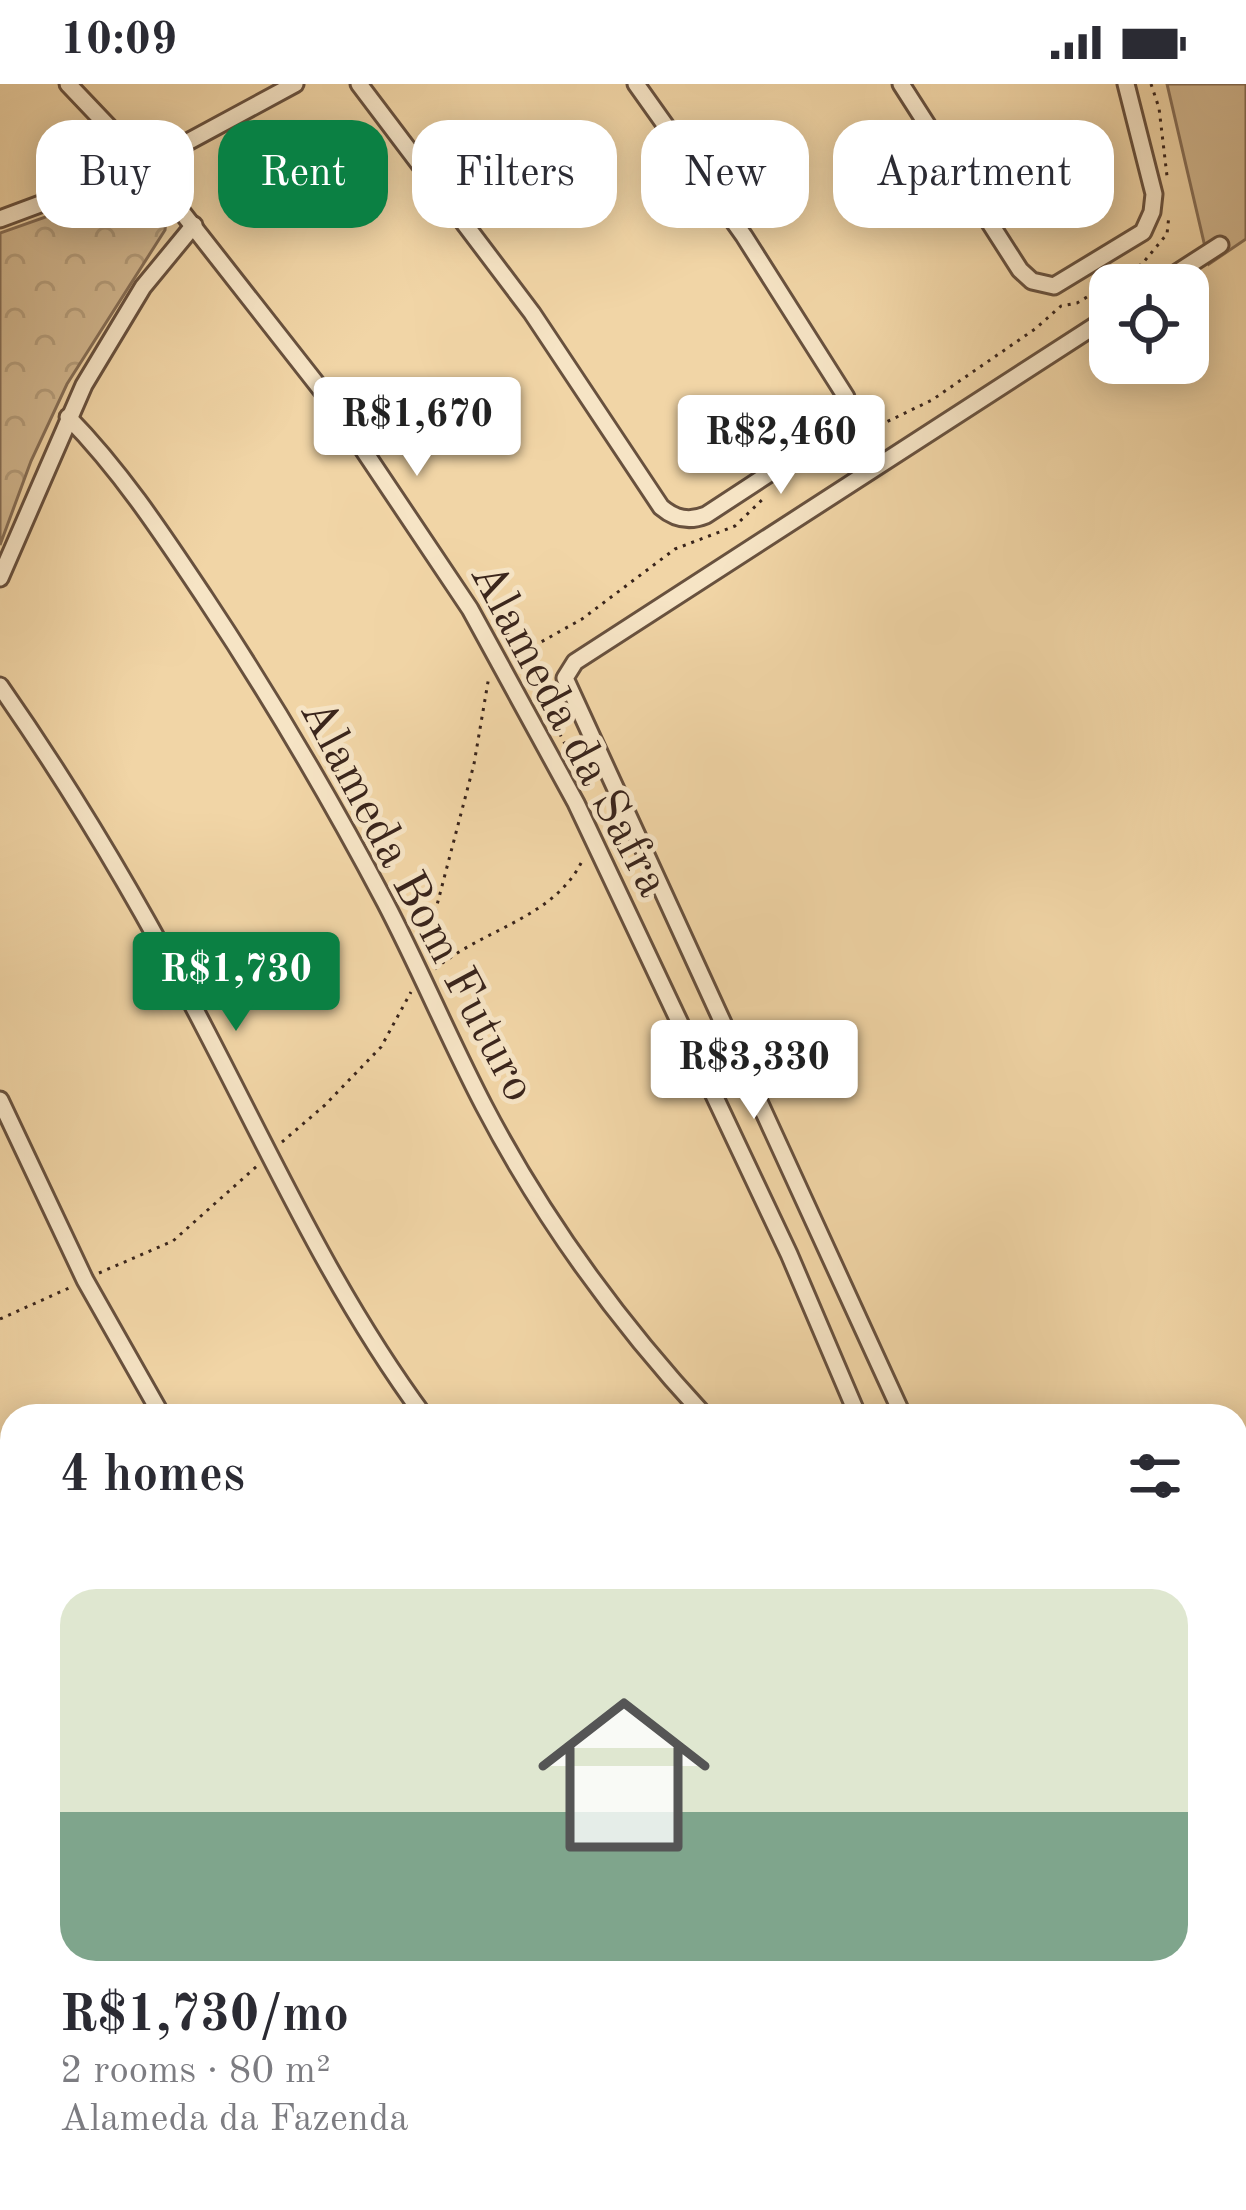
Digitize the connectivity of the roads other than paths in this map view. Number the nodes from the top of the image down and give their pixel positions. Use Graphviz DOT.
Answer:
graph roads {
  1 [pos="68,84"];
  2 [pos="295,84"];
  3 [pos="358,84"];
  4 [pos="636,84"];
  5 [pos="902,84"];
  6 [pos="1126,84"];
  7 [pos="102,120"];
  8 [pos="194,139"];
  9 [pos="36,206"];
  10 [pos="0,219"];
  11 [pos="194,225"];
  12 [pos="191,228"];
  13 [pos="1220,245"];
  14 [pos="1191,264"];
  15 [pos="1089,330"];
  16 [pos="68,417"];
  17 [pos="0,578"];
  18 [pos="0,686"];
  19 [pos="0,1100"];
  20 [pos="155,1404"];
  21 [pos="416,1404"];
  22 [pos="694,1404"];
  23 [pos="853,1404"];
  24 [pos="898,1404"];
  1 -- 7 [label="street, Alameda da Safra"];
  2 -- 8 [label="street"];
  3 -- 4 [label="street"];
  5 -- 6 [label="street"];
  9 -- 10 [label="street"];
  11 -- 23 [label="street, Alameda da Safra"];
  12 -- 16 [label="street"];
  13 -- 14 [label="street"];
  15 -- 24 [label="street"];
  16 -- 17 [label="street"];
  16 -- 22 [label="street, Alameda Bom Futuro"];
  18 -- 21 [label="street"];
  19 -- 20 [label="street"];
}
